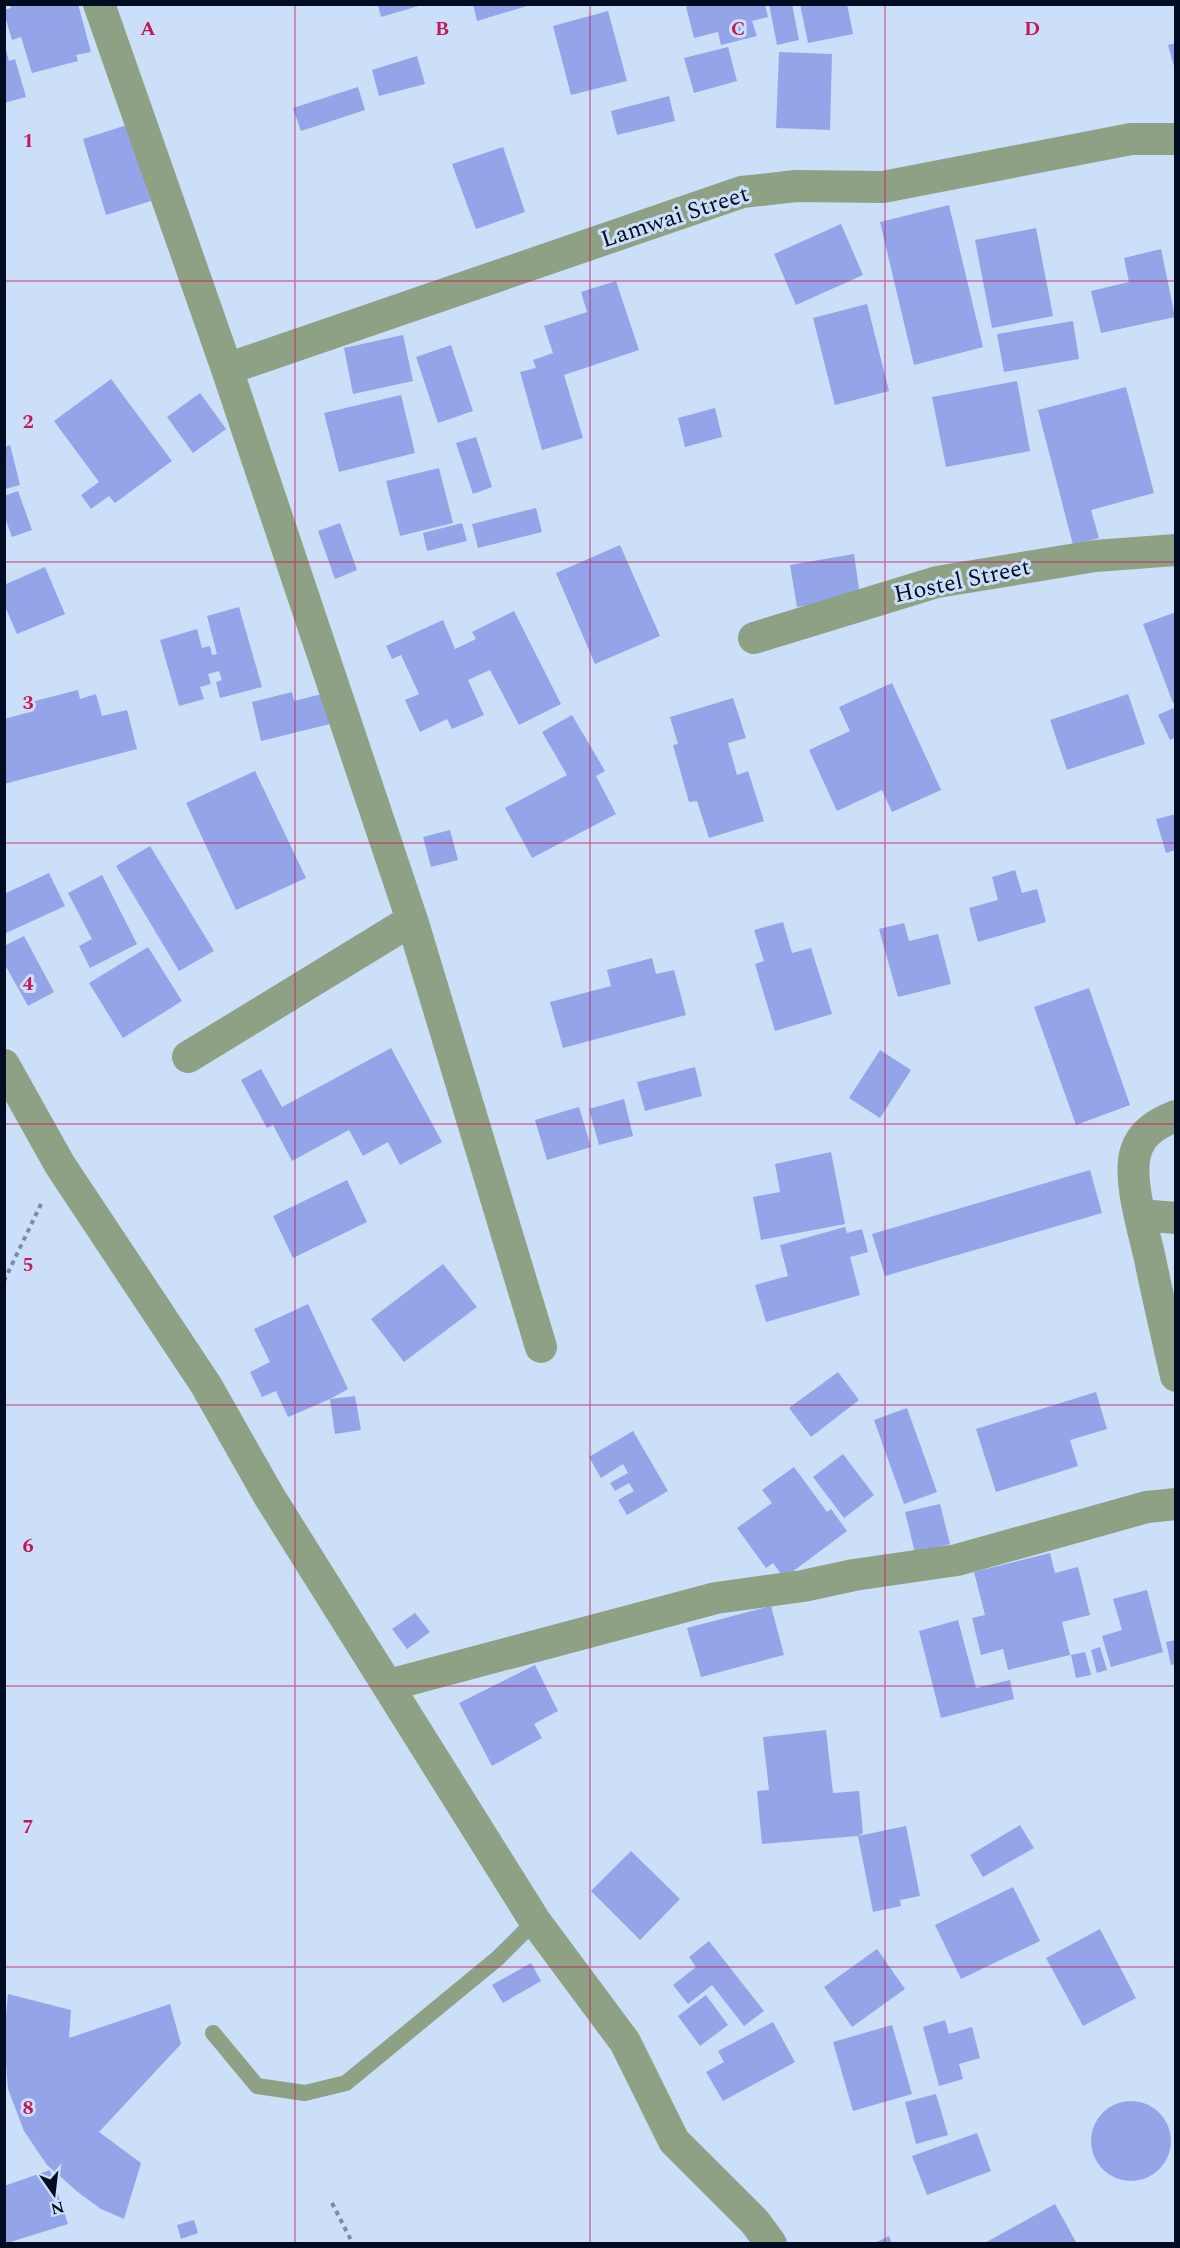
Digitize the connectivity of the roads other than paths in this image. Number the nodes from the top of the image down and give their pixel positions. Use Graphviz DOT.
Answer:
graph roads {
  1 [pos="99,4"];
  2 [pos="1176,139"];
  3 [pos="228,369"];
  4 [pos="1176,550"];
  5 [pos="753,638"];
  6 [pos="412,920"];
  7 [pos="188,1057"];
  8 [pos="4,1065"];
  9 [pos="1176,1116"];
  10 [pos="1140,1215"];
  11 [pos="1176,1218"];
  12 [pos="541,1347"];
  13 [pos="1176,1376"];
  14 [pos="1176,1504"];
  15 [pos="389,1685"];
  16 [pos="535,1922"];
  17 [pos="213,2033"];
  18 [pos="771,2244"];
  1 -- 3 [label="street"];
  2 -- 3 [label="street, Lamwai Street"];
  3 -- 6 [label="street"];
  4 -- 5 [label="street, Hostel Street"];
  6 -- 7 [label="street"];
  6 -- 12 [label="street"];
  8 -- 15 [label="street"];
  9 -- 10 [label="street"];
  10 -- 11 [label="street"];
  10 -- 13 [label="street"];
  14 -- 15 [label="street"];
  15 -- 16 [label="street"];
  16 -- 17 [label="lane"];
  16 -- 18 [label="street"];
}
